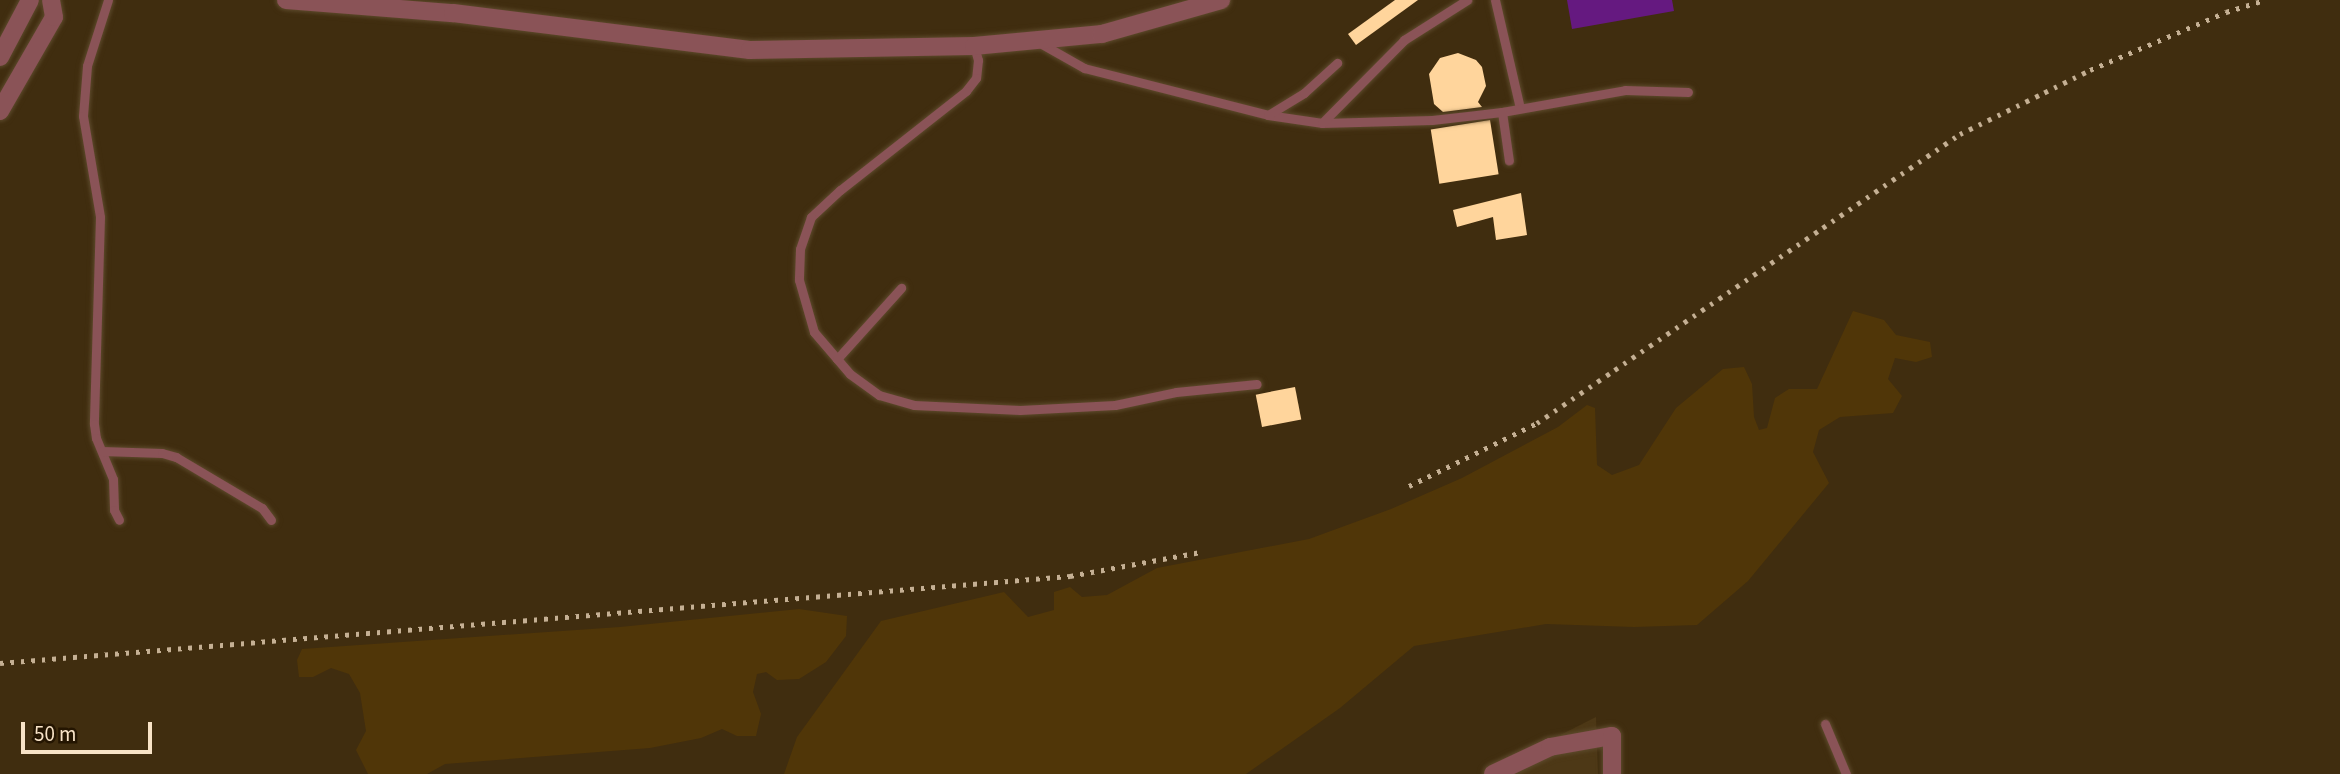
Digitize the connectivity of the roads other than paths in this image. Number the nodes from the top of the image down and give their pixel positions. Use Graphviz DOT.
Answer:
graph roads {
  1 [pos="30,0"];
  2 [pos="51,0"];
  3 [pos="108,0"];
  4 [pos="286,0"];
  5 [pos="1220,0"];
  6 [pos="1467,0"];
  7 [pos="1495,0"];
  8 [pos="1035,40"];
  9 [pos="974,46"];
  10 [pos="0,57"];
  11 [pos="1337,63"];
  12 [pos="1688,92"];
  13 [pos="1520,108"];
  14 [pos="0,111"];
  15 [pos="1502,113"];
  16 [pos="1268,115"];
  17 [pos="1322,123"];
  18 [pos="1509,161"];
  19 [pos="901,288"];
  20 [pos="837,359"];
  21 [pos="1257,384"];
  22 [pos="102,451"];
  23 [pos="119,520"];
  24 [pos="271,520"];
  25 [pos="1825,724"];
  26 [pos="1493,774"];
  27 [pos="1612,774"];
  28 [pos="1846,774"];
  1 -- 10 [label="street"];
  2 -- 14 [label="street"];
  3 -- 22 [label="lane"];
  4 -- 9 [label="street"];
  5 -- 8 [label="street"];
  6 -- 17 [label="lane"];
  7 -- 13 [label="lane"];
  8 -- 9 [label="street"];
  8 -- 16 [label="lane"];
  9 -- 20 [label="lane"];
  11 -- 16 [label="lane"];
  12 -- 13 [label="lane"];
  13 -- 15 [label="lane"];
  15 -- 17 [label="lane"];
  15 -- 18 [label="lane"];
  16 -- 17 [label="lane"];
  19 -- 20 [label="lane"];
  20 -- 21 [label="lane"];
  22 -- 23 [label="lane"];
  22 -- 24 [label="lane"];
  25 -- 28 [label="lane"];
  26 -- 27 [label="street"];
}
